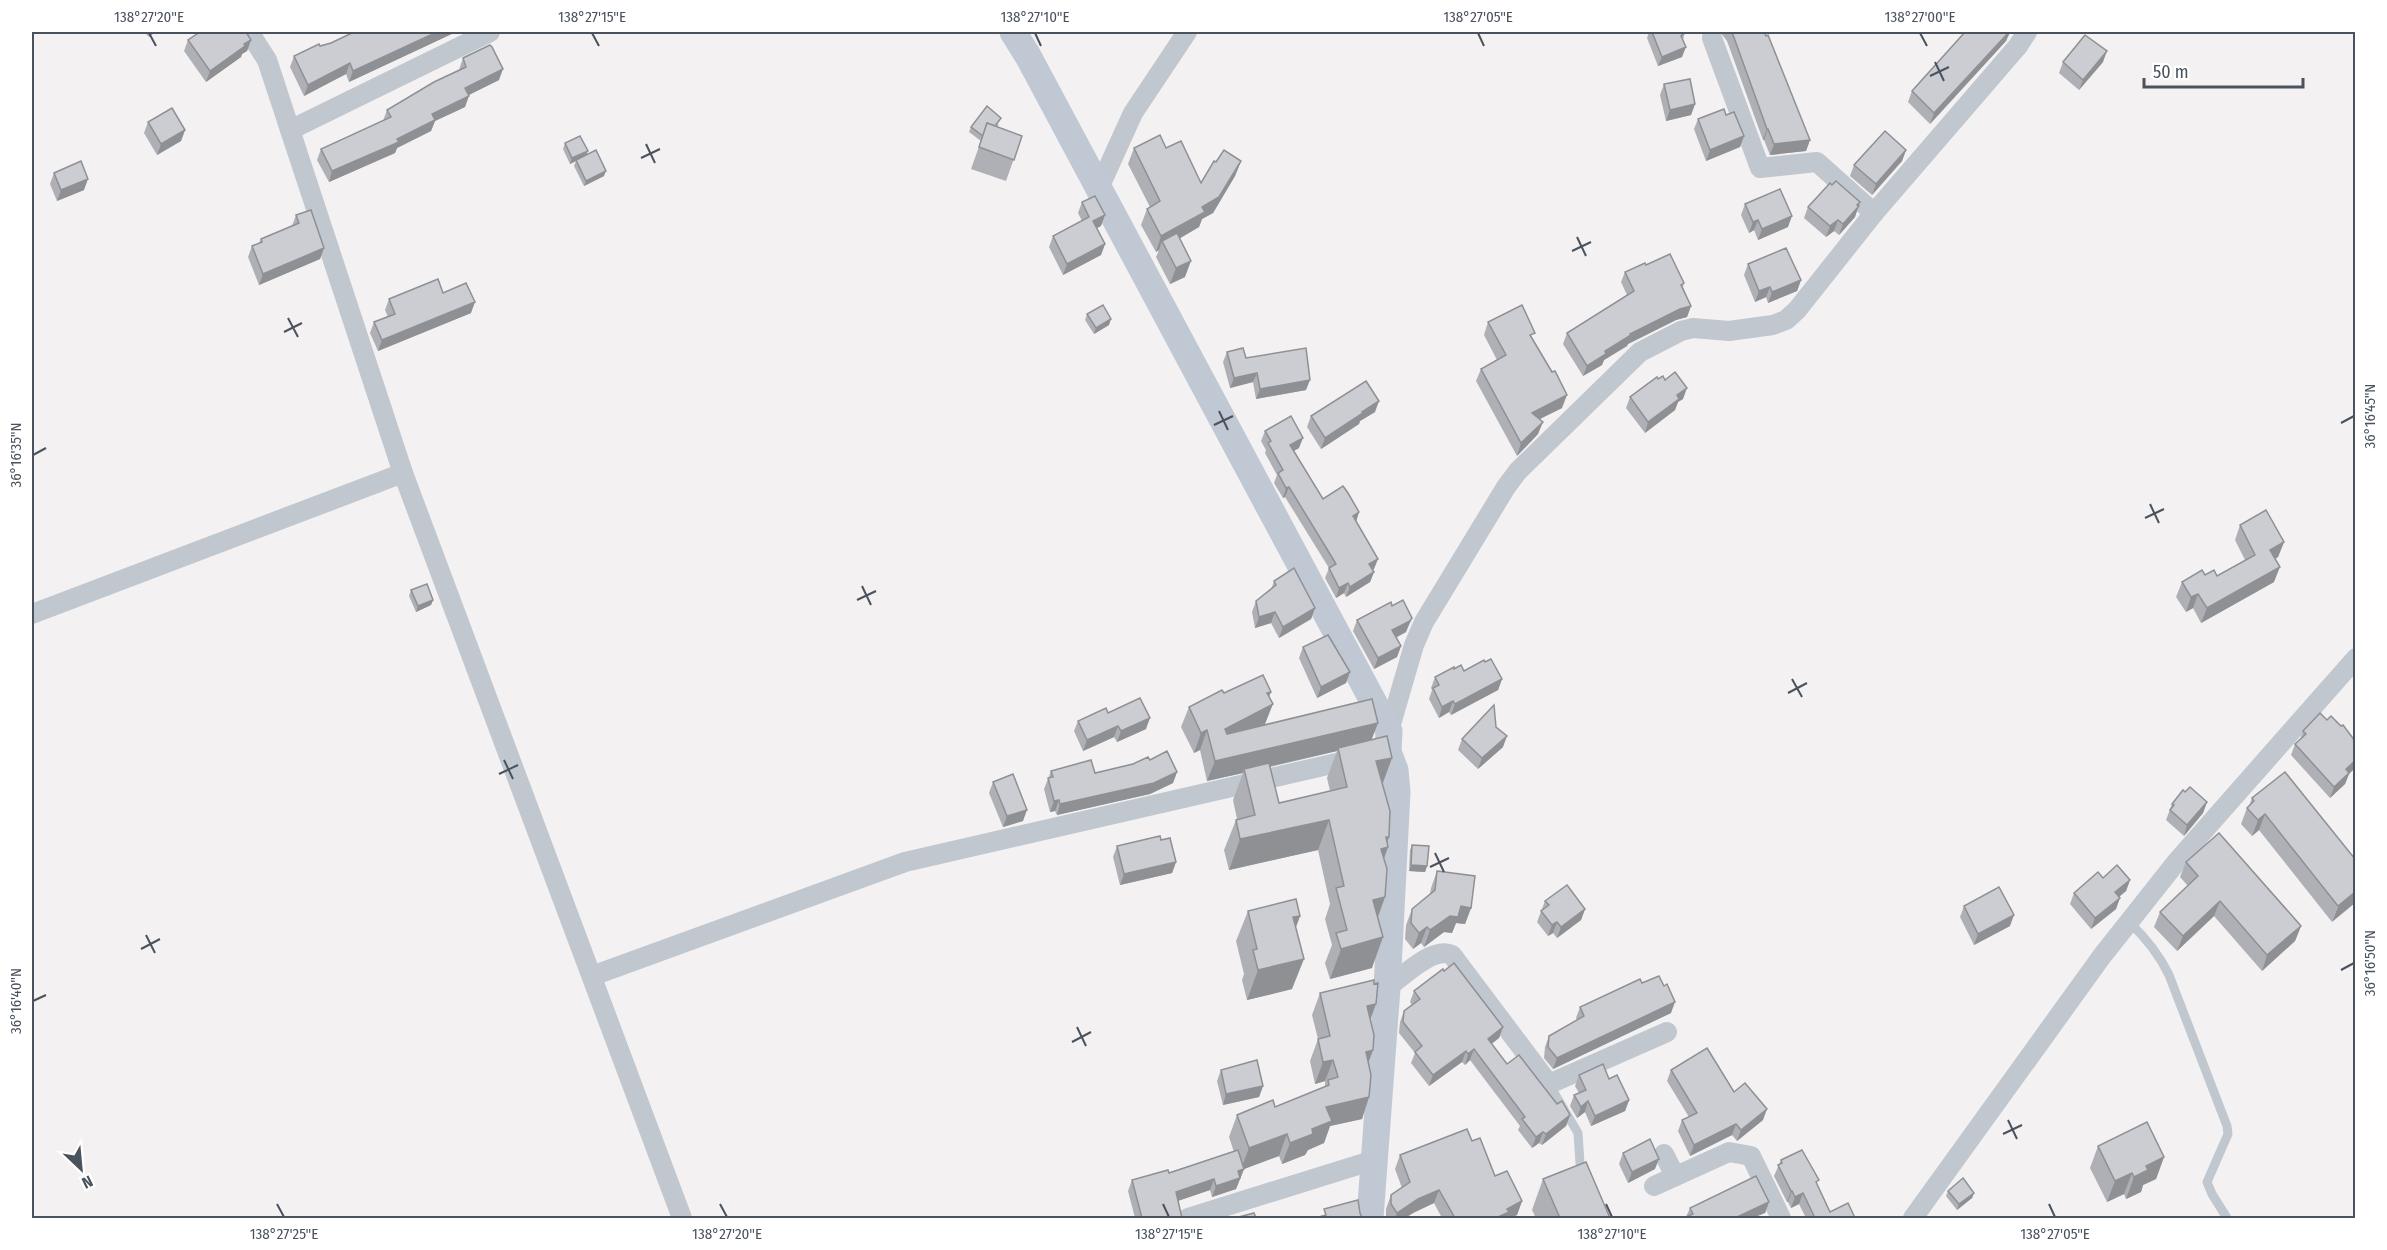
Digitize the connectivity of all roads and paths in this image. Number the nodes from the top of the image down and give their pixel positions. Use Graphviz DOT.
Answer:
graph roads {
  1 [pos="249,32"];
  2 [pos="490,32"];
  3 [pos="1013,32"];
  4 [pos="1187,32"];
  5 [pos="2027,32"];
  6 [pos="1712,38"];
  7 [pos="290,130"];
  8 [pos="1099,188"];
  9 [pos="1874,213"];
  10 [pos="404,473"];
  11 [pos="32,614"];
  12 [pos="2355,658"];
  13 [pos="1389,741"];
  14 [pos="2129,922"];
  15 [pos="592,976"];
  16 [pos="1387,988"];
  17 [pos="1667,1032"];
  18 [pos="1549,1084"];
  19 [pos="1664,1154"];
  20 [pos="1374,1160"];
  21 [pos="1675,1176"];
  22 [pos="1588,1181"];
  23 [pos="1654,1186"];
  24 [pos="682,1218"];
  25 [pos="1188,1218"];
  26 [pos="1370,1218"];
  27 [pos="1781,1218"];
  28 [pos="1914,1218"];
  29 [pos="2227,1218"];
  1 -- 7 [label="street"];
  2 -- 7 [label="street"];
  3 -- 8 [label="street"];
  4 -- 8 [label="street"];
  5 -- 9 [label="street"];
  6 -- 9 [label="street"];
  7 -- 10 [label="street"];
  8 -- 13 [label="street"];
  9 -- 13 [label="street"];
  10 -- 11 [label="street"];
  10 -- 15 [label="street"];
  12 -- 14 [label="street"];
  13 -- 15 [label="street"];
  13 -- 16 [label="street"];
  14 -- 28 [label="street"];
  14 -- 29 [label="lane"];
  15 -- 24 [label="street"];
  16 -- 18 [label="street"];
  16 -- 20 [label="street"];
  17 -- 18 [label="street"];
  18 -- 22 [label="lane"];
  19 -- 21 [label="street"];
  20 -- 25 [label="street"];
  20 -- 26 [label="street"];
  21 -- 23 [label="street"];
  21 -- 27 [label="street"];
}
